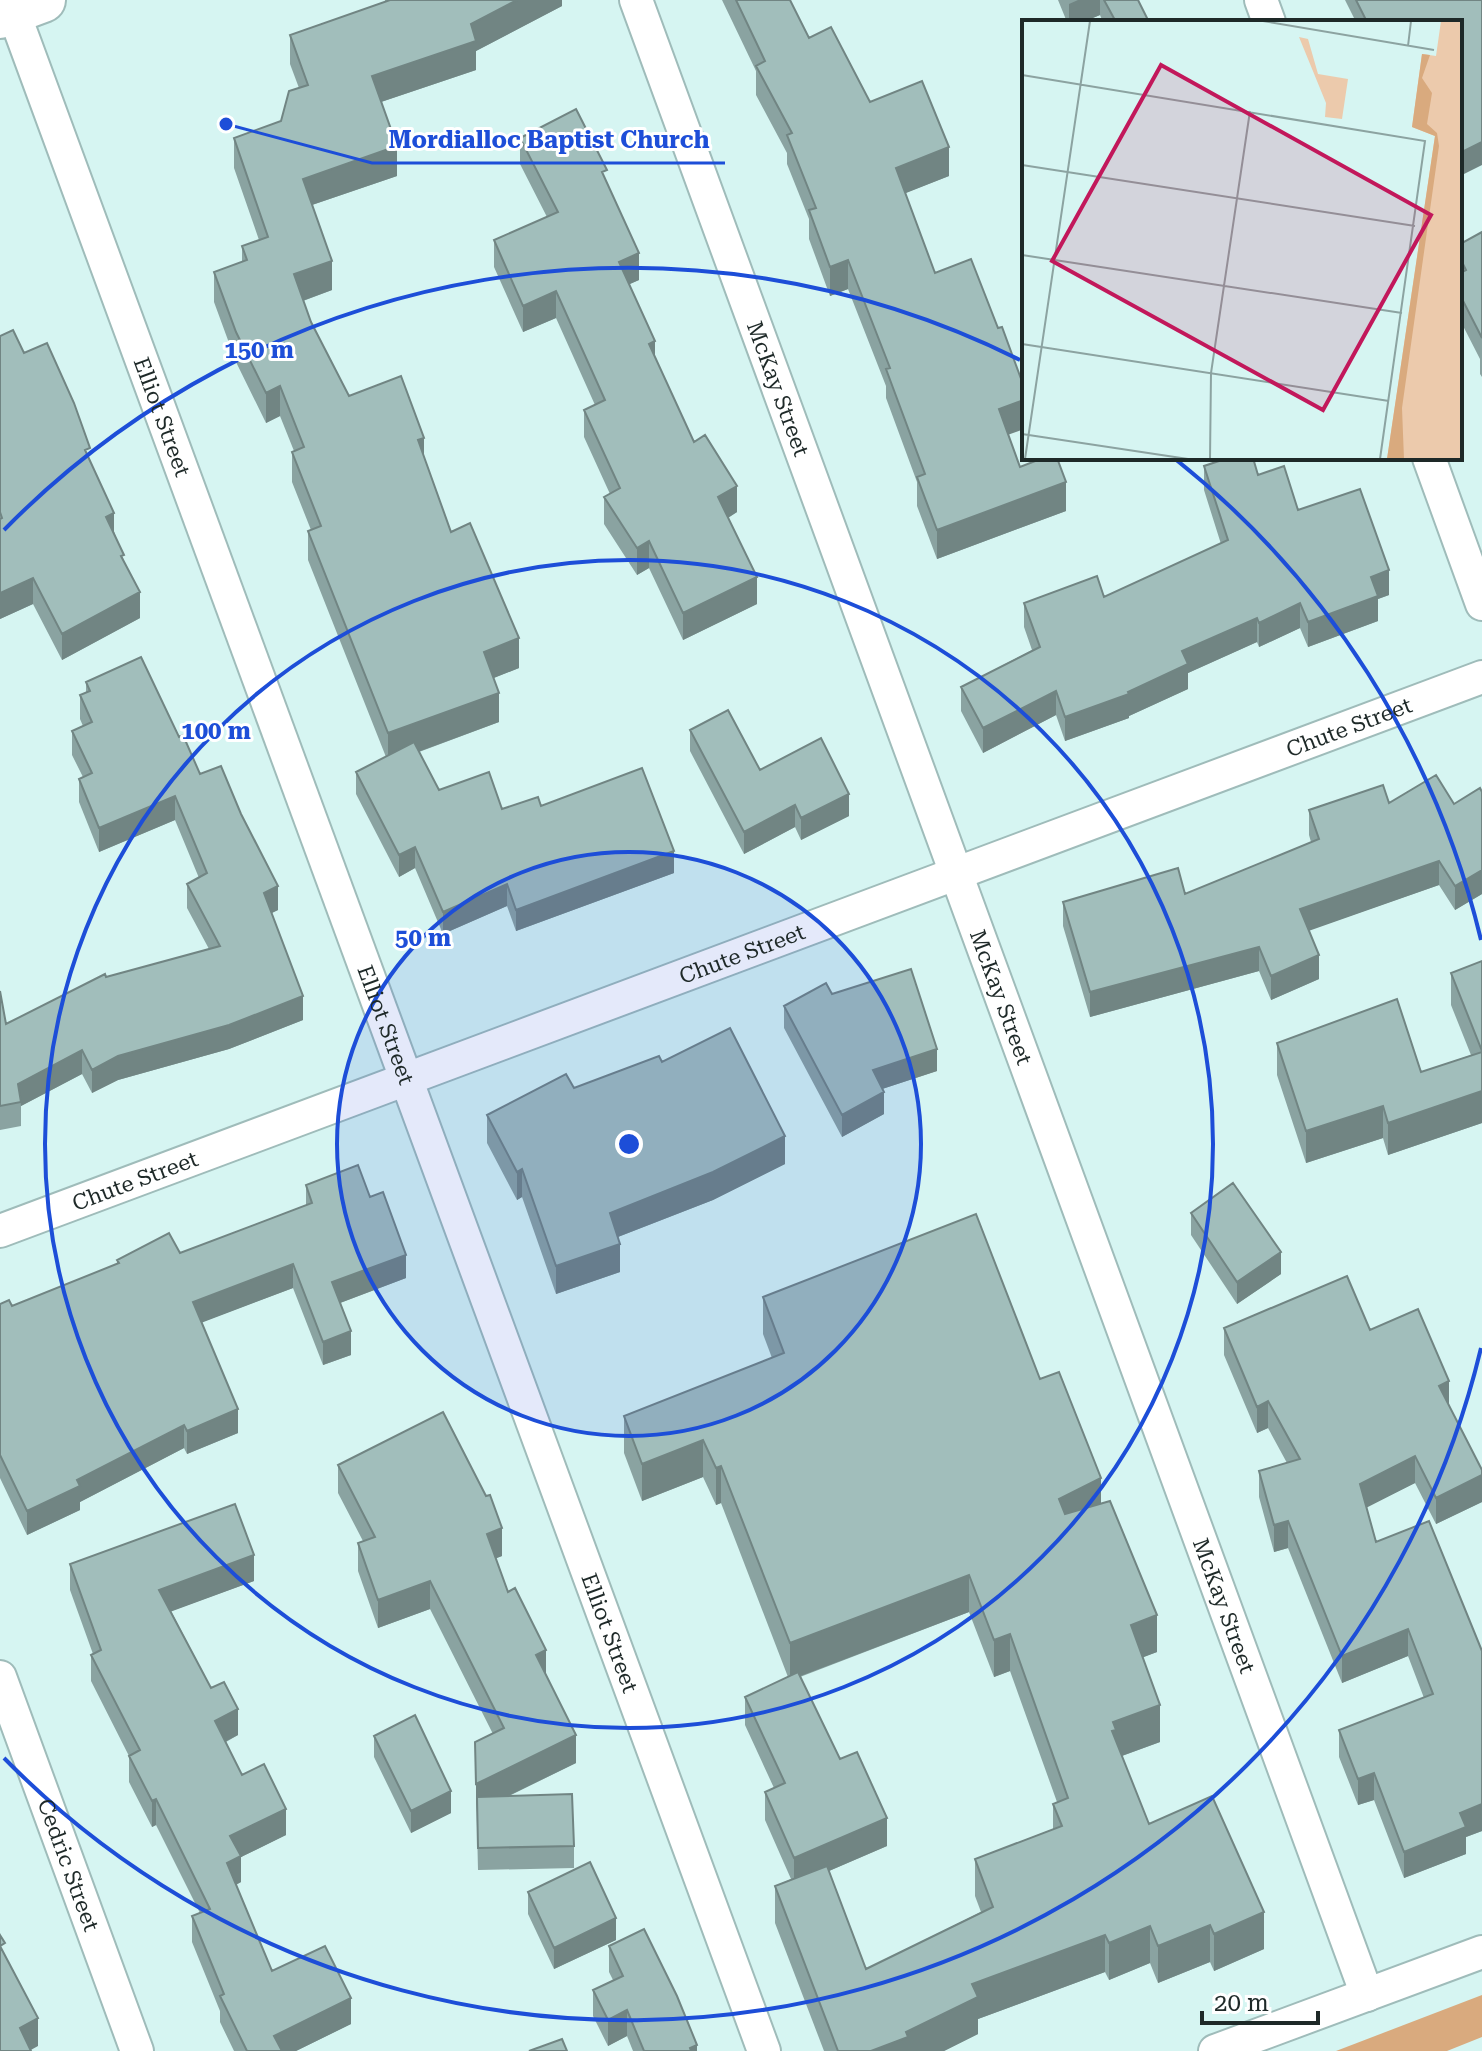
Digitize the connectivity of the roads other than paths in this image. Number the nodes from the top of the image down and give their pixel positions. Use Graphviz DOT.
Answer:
graph roads {
  1 [pos="636,0"];
  2 [pos="1261,0"];
  3 [pos="16,7"];
  4 [pos="1268,20"];
  5 [pos="1430,460"];
  6 [pos="1482,604"];
  7 [pos="1482,677"];
  8 [pos="955,872"];
  9 [pos="407,1078"];
  10 [pos="0,1231"];
  11 [pos="0,1677"];
  12 [pos="1482,1952"];
  13 [pos="1367,1995"];
  14 [pos="137,2051"];
  15 [pos="764,2051"];
  16 [pos="1215,2051"];
  1 -- 8 [label="street, McKay Street"];
  2 -- 4 [label="street"];
  3 -- 9 [label="street, Elliot Street"];
  5 -- 6 [label="street"];
  7 -- 8 [label="street, Chute Street"];
  8 -- 9 [label="street, Chute Street"];
  8 -- 13 [label="street, McKay Street"];
  9 -- 10 [label="street, Chute Street"];
  9 -- 15 [label="street, Elliot Street"];
  11 -- 14 [label="street, Cedric Street"];
  12 -- 13 [label="street"];
  13 -- 16 [label="street"];
}
